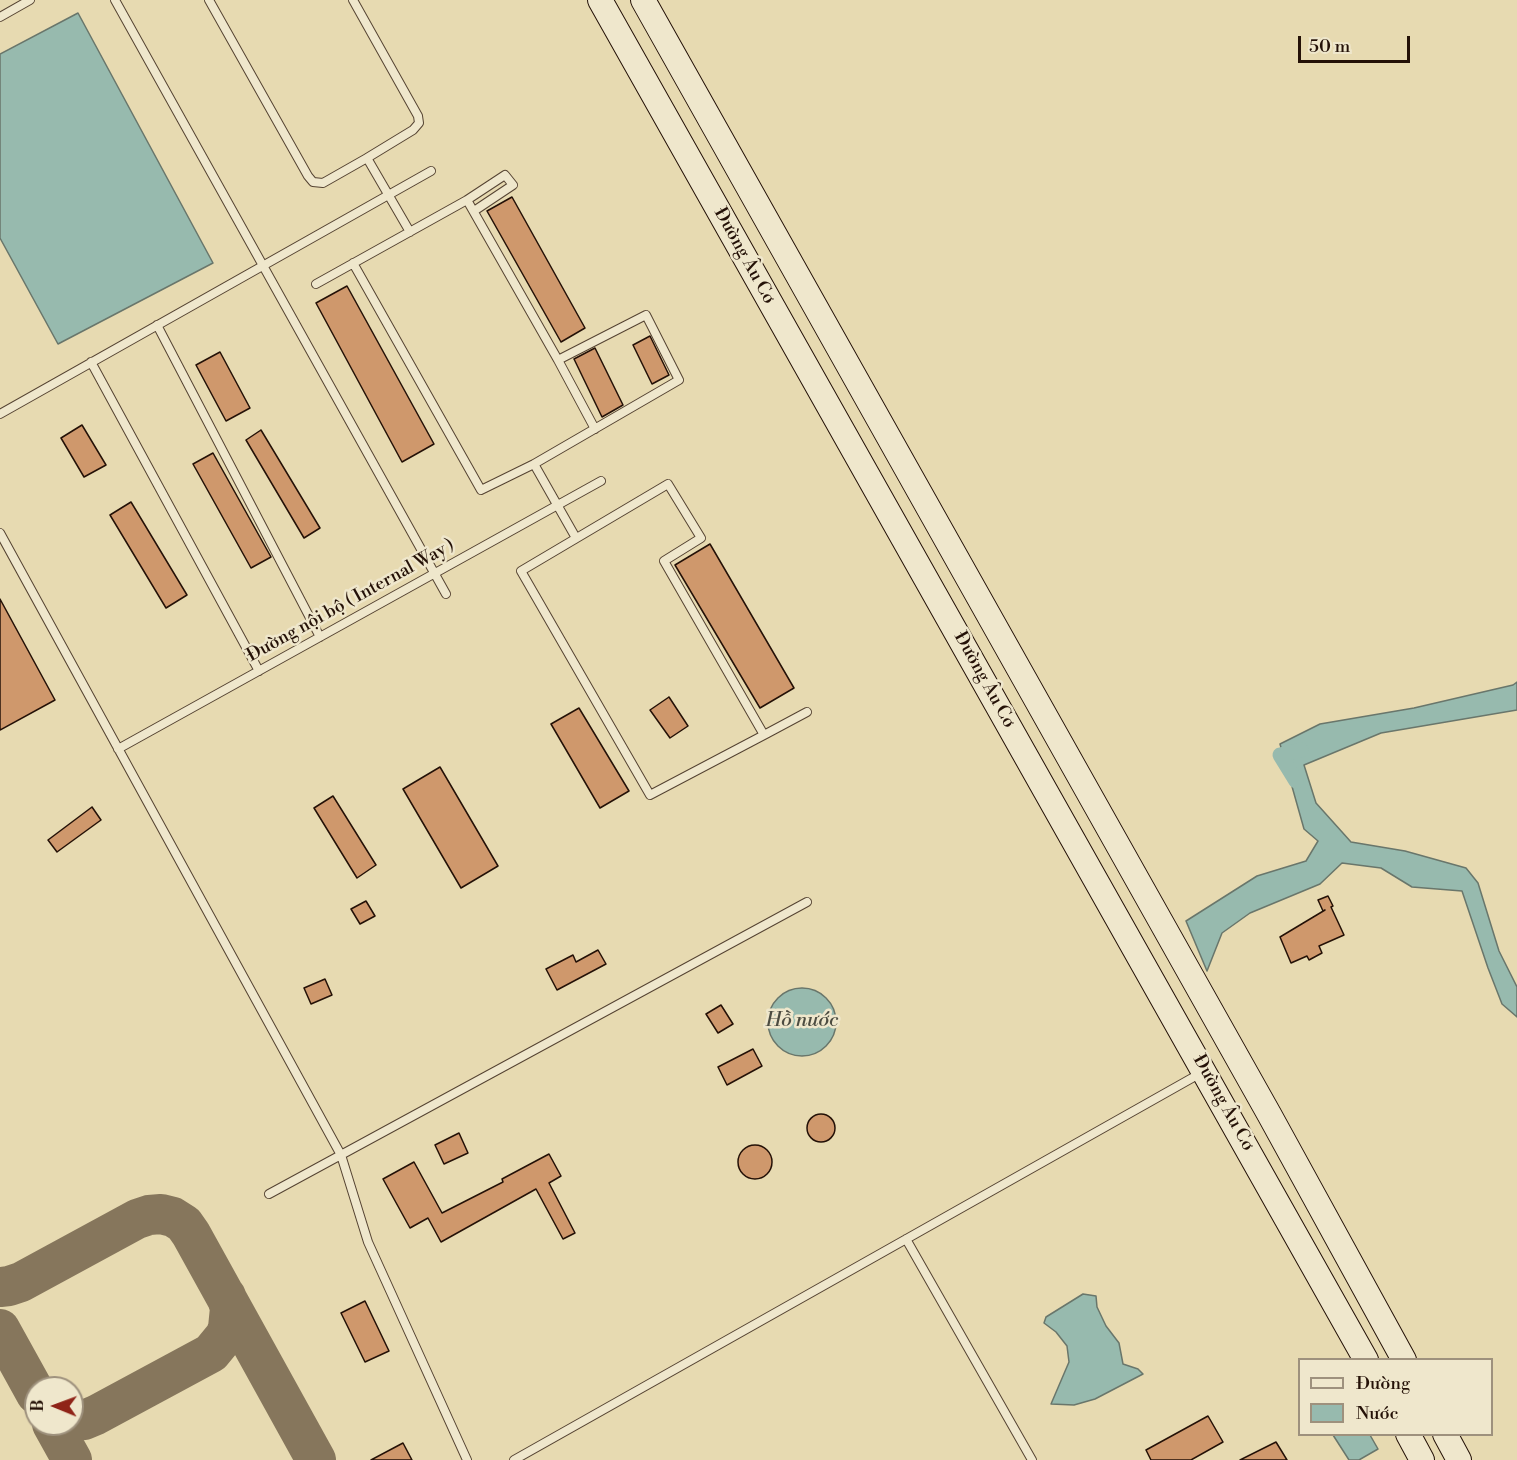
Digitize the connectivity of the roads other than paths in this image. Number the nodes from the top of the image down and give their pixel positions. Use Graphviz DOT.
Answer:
graph roads {
  1 [pos="30,0"];
  2 [pos="115,0"];
  3 [pos="209,0"];
  4 [pos="353,0"];
  5 [pos="600,0"];
  6 [pos="644,0"];
  7 [pos="0,17"];
  8 [pos="367,158"];
  9 [pos="431,171"];
  10 [pos="387,195"];
  11 [pos="467,200"];
  12 [pos="474,210"];
  13 [pos="410,232"];
  14 [pos="353,264"];
  15 [pos="263,266"];
  16 [pos="316,284"];
  17 [pos="157,325"];
  18 [pos="558,360"];
  19 [pos="91,363"];
  20 [pos="0,414"];
  21 [pos="595,429"];
  22 [pos="534,464"];
  23 [pos="601,481"];
  24 [pos="558,505"];
  25 [pos="0,532"];
  26 [pos="576,538"];
  27 [pos="434,574"];
  28 [pos="446,594"];
  29 [pos="320,637"];
  30 [pos="259,671"];
  31 [pos="807,712"];
  32 [pos="764,735"];
  33 [pos="1062,746"];
  34 [pos="118,749"];
  35 [pos="1032,765"];
  36 [pos="807,902"];
  37 [pos="1205,1071"];
  38 [pos="341,1155"];
  39 [pos="269,1194"];
  40 [pos="906,1239"];
  41 [pos="1365,1358"];
  42 [pos="1403,1358"];
  43 [pos="1409,1436"];
  44 [pos="1446,1436"];
  45 [pos="467,1460"];
  46 [pos="514,1460"];
  47 [pos="1032,1460"];
  48 [pos="1422,1460"];
  49 [pos="1459,1460"];
  1 -- 7 [label="lane"];
  2 -- 15 [label="lane"];
  3 -- 8 [label="lane"];
  4 -- 8 [label="lane"];
  5 -- 35 [label="street, Đường Âu Cơ"];
  6 -- 33 [label="street, Đường Âu Cơ"];
  8 -- 10 [label="lane"];
  9 -- 10 [label="lane"];
  10 -- 13 [label="lane"];
  10 -- 15 [label="lane"];
  11 -- 12 [label="lane"];
  11 -- 12 [label="lane"];
  11 -- 13 [label="lane"];
  12 -- 18 [label="lane"];
  13 -- 14 [label="lane"];
  14 -- 16 [label="lane"];
  14 -- 22 [label="lane"];
  15 -- 17 [label="lane"];
  15 -- 27 [label="lane"];
  17 -- 19 [label="lane"];
  17 -- 29 [label="lane"];
  18 -- 21 [label="lane"];
  18 -- 21 [label="lane"];
  19 -- 20 [label="lane"];
  19 -- 30 [label="lane"];
  21 -- 22 [label="lane"];
  22 -- 24 [label="lane"];
  23 -- 24 [label="lane, Đường nội bộ ( Internal Way )"];
  24 -- 26 [label="lane"];
  24 -- 27 [label="lane, Đường nội bộ ( Internal Way )"];
  25 -- 34 [label="lane"];
  26 -- 32 [label="lane"];
  26 -- 32 [label="lane"];
  27 -- 28 [label="lane"];
  27 -- 29 [label="lane, Đường nội bộ ( Internal Way )"];
  29 -- 30 [label="lane, Đường nội bộ ( Internal Way )"];
  30 -- 34 [label="lane, Đường nội bộ ( Internal Way )"];
  31 -- 32 [label="lane"];
  33 -- 35 [label="street"];
  33 -- 42 [label="street, Đường Âu Cơ"];
  34 -- 38 [label="lane"];
  35 -- 37 [label="street, Đường Âu Cơ"];
  36 -- 38 [label="lane"];
  37 -- 40 [label="lane"];
  37 -- 41 [label="street, Đường Âu Cơ"];
  38 -- 39 [label="lane"];
  38 -- 45 [label="lane"];
  40 -- 46 [label="lane"];
  40 -- 47 [label="lane"];
  43 -- 48 [label="street"];
  44 -- 49 [label="street"];
}
